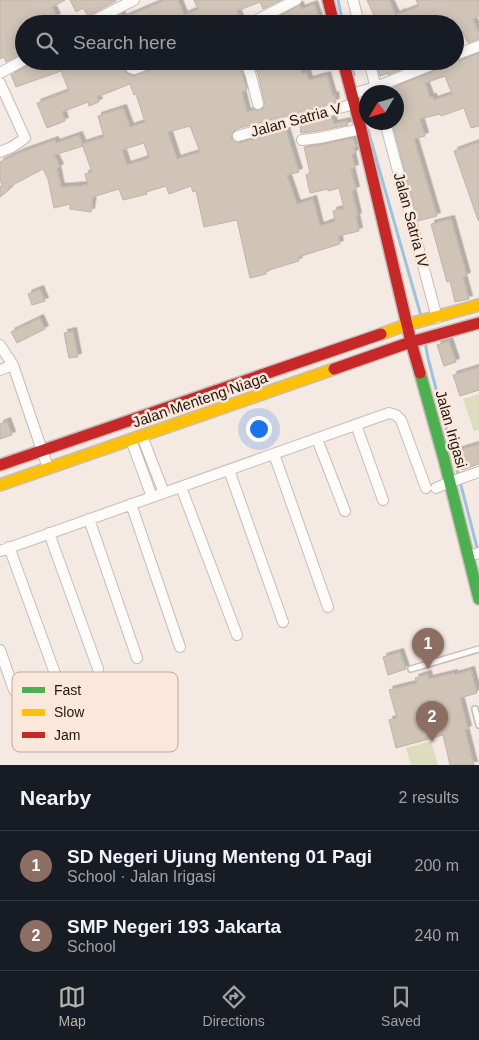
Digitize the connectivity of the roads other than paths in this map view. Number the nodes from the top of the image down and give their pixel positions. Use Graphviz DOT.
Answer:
graph roads {
  1 [pos="134,0"];
  2 [pos="296,0"];
  3 [pos="328,0"];
  4 [pos="353,0"];
  5 [pos="106,14"];
  6 [pos="267,15"];
  7 [pos="332,15"];
  8 [pos="357,15"];
  9 [pos="479,46"];
  10 [pos="464,52"];
  11 [pos="15,65"];
  12 [pos="249,70"];
  13 [pos="346,70"];
  14 [pos="371,70"];
  15 [pos="420,70"];
  16 [pos="0,74"];
  17 [pos="0,83"];
  18 [pos="374,85"];
  19 [pos="384,85"];
  20 [pos="359,95"];
  21 [pos="355,97"];
  22 [pos="258,104"];
  23 [pos="359,118"];
  24 [pos="359,129"];
  25 [pos="361,130"];
  26 [pos="387,130"];
  27 [pos="238,136"];
  28 [pos="302,140"];
  29 [pos="0,152"];
  30 [pos="479,305"];
  31 [pos="435,318"];
  32 [pos="479,323"];
  33 [pos="408,325"];
  34 [pos="412,342"];
  35 [pos="0,345"];
  36 [pos="13,365"];
  37 [pos="0,370"];
  38 [pos="356,425"];
  39 [pos="136,438"];
  40 [pos="317,438"];
  41 [pos="42,450"];
  42 [pos="274,454"];
  43 [pos="0,464"];
  44 [pos="48,468"];
  45 [pos="229,470"];
  46 [pos="479,472"];
  47 [pos="453,481"];
  48 [pos="0,485"];
  49 [pos="181,487"];
  50 [pos="426,488"];
  51 [pos="436,488"];
  52 [pos="164,493"];
  53 [pos="152,497"];
  54 [pos="384,500"];
  55 [pos="131,504"];
  56 [pos="345,511"];
  57 [pos="89,519"];
  58 [pos="50,533"];
  59 [pos="5,549"];
  60 [pos="475,554"];
  61 [pos="479,599"];
  62 [pos="328,607"];
  63 [pos="283,622"];
  64 [pos="237,635"];
  65 [pos="180,647"];
  66 [pos="479,649"];
  67 [pos="0,650"];
  68 [pos="137,658"];
  69 [pos="98,669"];
  70 [pos="411,669"];
  71 [pos="54,672"];
  72 [pos="12,684"];
  73 [pos="475,710"];
  74 [pos="479,725"];
  1 -- 5 [label="street"];
  2 -- 6 [label="street"];
  3 -- 7 [label="street"];
  4 -- 8 [label="street"];
  9 -- 10 [label="street"];
  11 -- 16 [label="street"];
  12 -- 22 [label="street"];
  13 -- 21 [label="street, Jalan Irigasi"];
  14 -- 18 [label="street"];
  15 -- 19 [label="street, Jalan Satria V"];
  17 -- 29 [label="street"];
  20 -- 21 [label="street, Jalan Satria V"];
  21 -- 23 [label="street, Jalan Irigasi"];
  21 -- 27 [label="street, Jalan Satria V"];
  24 -- 28 [label="street"];
  25 -- 33 [label="street, Jalan Irigasi"];
  26 -- 31 [label="street, Jalan Satria IV"];
  30 -- 31 [label="street, Jalan Menteng Niaga"];
  31 -- 33 [label="street, Jalan Menteng Niaga"];
  32 -- 34 [label="street, Jalan Menteng Niaga"];
  33 -- 34 [label="street, Jalan Irigasi"];
  33 -- 41 [label="street, Jalan Menteng Niaga"];
  34 -- 39 [label="street, Jalan Menteng Niaga"];
  34 -- 47 [label="street, Jalan Irigasi"];
  35 -- 36 [label="street"];
  36 -- 37 [label="street"];
  36 -- 41 [label="street"];
  38 -- 40 [label="street"];
  38 -- 50 [label="street"];
  38 -- 54 [label="street"];
  39 -- 44 [label="street, Jalan Menteng Niaga"];
  39 -- 52 [label="street"];
  39 -- 53 [label="street"];
  40 -- 42 [label="street"];
  40 -- 56 [label="street"];
  41 -- 43 [label="street, Jalan Menteng Niaga"];
  41 -- 44 [label="street"];
  42 -- 45 [label="street"];
  42 -- 62 [label="street"];
  44 -- 48 [label="street, Jalan Menteng Niaga"];
  45 -- 49 [label="street"];
  45 -- 63 [label="street"];
  46 -- 47 [label="street"];
  47 -- 51 [label="street"];
  47 -- 60 [label="street, Jalan Irigasi"];
  49 -- 52 [label="street"];
  49 -- 64 [label="street"];
  52 -- 53 [label="street"];
  53 -- 55 [label="street"];
  55 -- 57 [label="street"];
  55 -- 65 [label="street"];
  57 -- 58 [label="street"];
  57 -- 68 [label="street"];
  58 -- 59 [label="street"];
  58 -- 69 [label="street"];
  59 -- 71 [label="street"];
  60 -- 61 [label="street, Jalan Irigasi"];
  66 -- 70 [label="lane"];
  67 -- 72 [label="street"];
  73 -- 74 [label="lane"];
}
